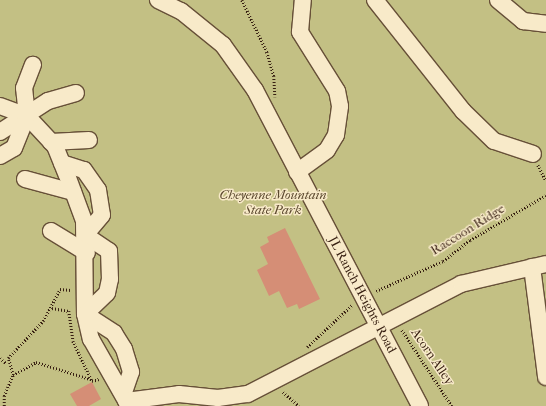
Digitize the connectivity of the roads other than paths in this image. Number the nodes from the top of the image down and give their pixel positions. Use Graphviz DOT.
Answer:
graph roads {
  1 [pos="158,0"];
  2 [pos="303,0"];
  3 [pos="374,0"];
  4 [pos="498,0"];
  5 [pos="546,24"];
  6 [pos="33,65"];
  7 [pos="76,93"];
  8 [pos="0,106"];
  9 [pos="27,116"];
  10 [pos="0,132"];
  11 [pos="89,140"];
  12 [pos="51,142"];
  13 [pos="533,154"];
  14 [pos="0,156"];
  15 [pos="62,162"];
  16 [pos="297,172"];
  17 [pos="24,179"];
  18 [pos="73,192"];
  19 [pos="51,231"];
  20 [pos="85,235"];
  21 [pos="87,253"];
  22 [pos="539,265"];
  23 [pos="85,314"];
  24 [pos="379,327"];
  25 [pos="546,377"];
  26 [pos="126,401"];
  27 [pos="420,406"];
  1 -- 16 [label="street, JL Ranch Heights Road"];
  2 -- 16 [label="street"];
  3 -- 13 [label="street"];
  4 -- 5 [label="street"];
  6 -- 9 [label="street"];
  7 -- 9 [label="street"];
  8 -- 9 [label="street"];
  9 -- 10 [label="street"];
  9 -- 12 [label="street"];
  9 -- 14 [label="street"];
  11 -- 12 [label="street"];
  12 -- 15 [label="street"];
  15 -- 18 [label="street"];
  15 -- 20 [label="street"];
  16 -- 24 [label="street, JL Ranch Heights Road"];
  17 -- 18 [label="street"];
  18 -- 20 [label="street"];
  19 -- 21 [label="street"];
  20 -- 21 [label="street"];
  20 -- 23 [label="street"];
  21 -- 23 [label="street"];
  22 -- 24 [label="street"];
  22 -- 25 [label="street"];
  23 -- 26 [label="street"];
  23 -- 26 [label="street"];
  24 -- 26 [label="street"];
  24 -- 27 [label="street, JL Ranch Heights Road"];
}
